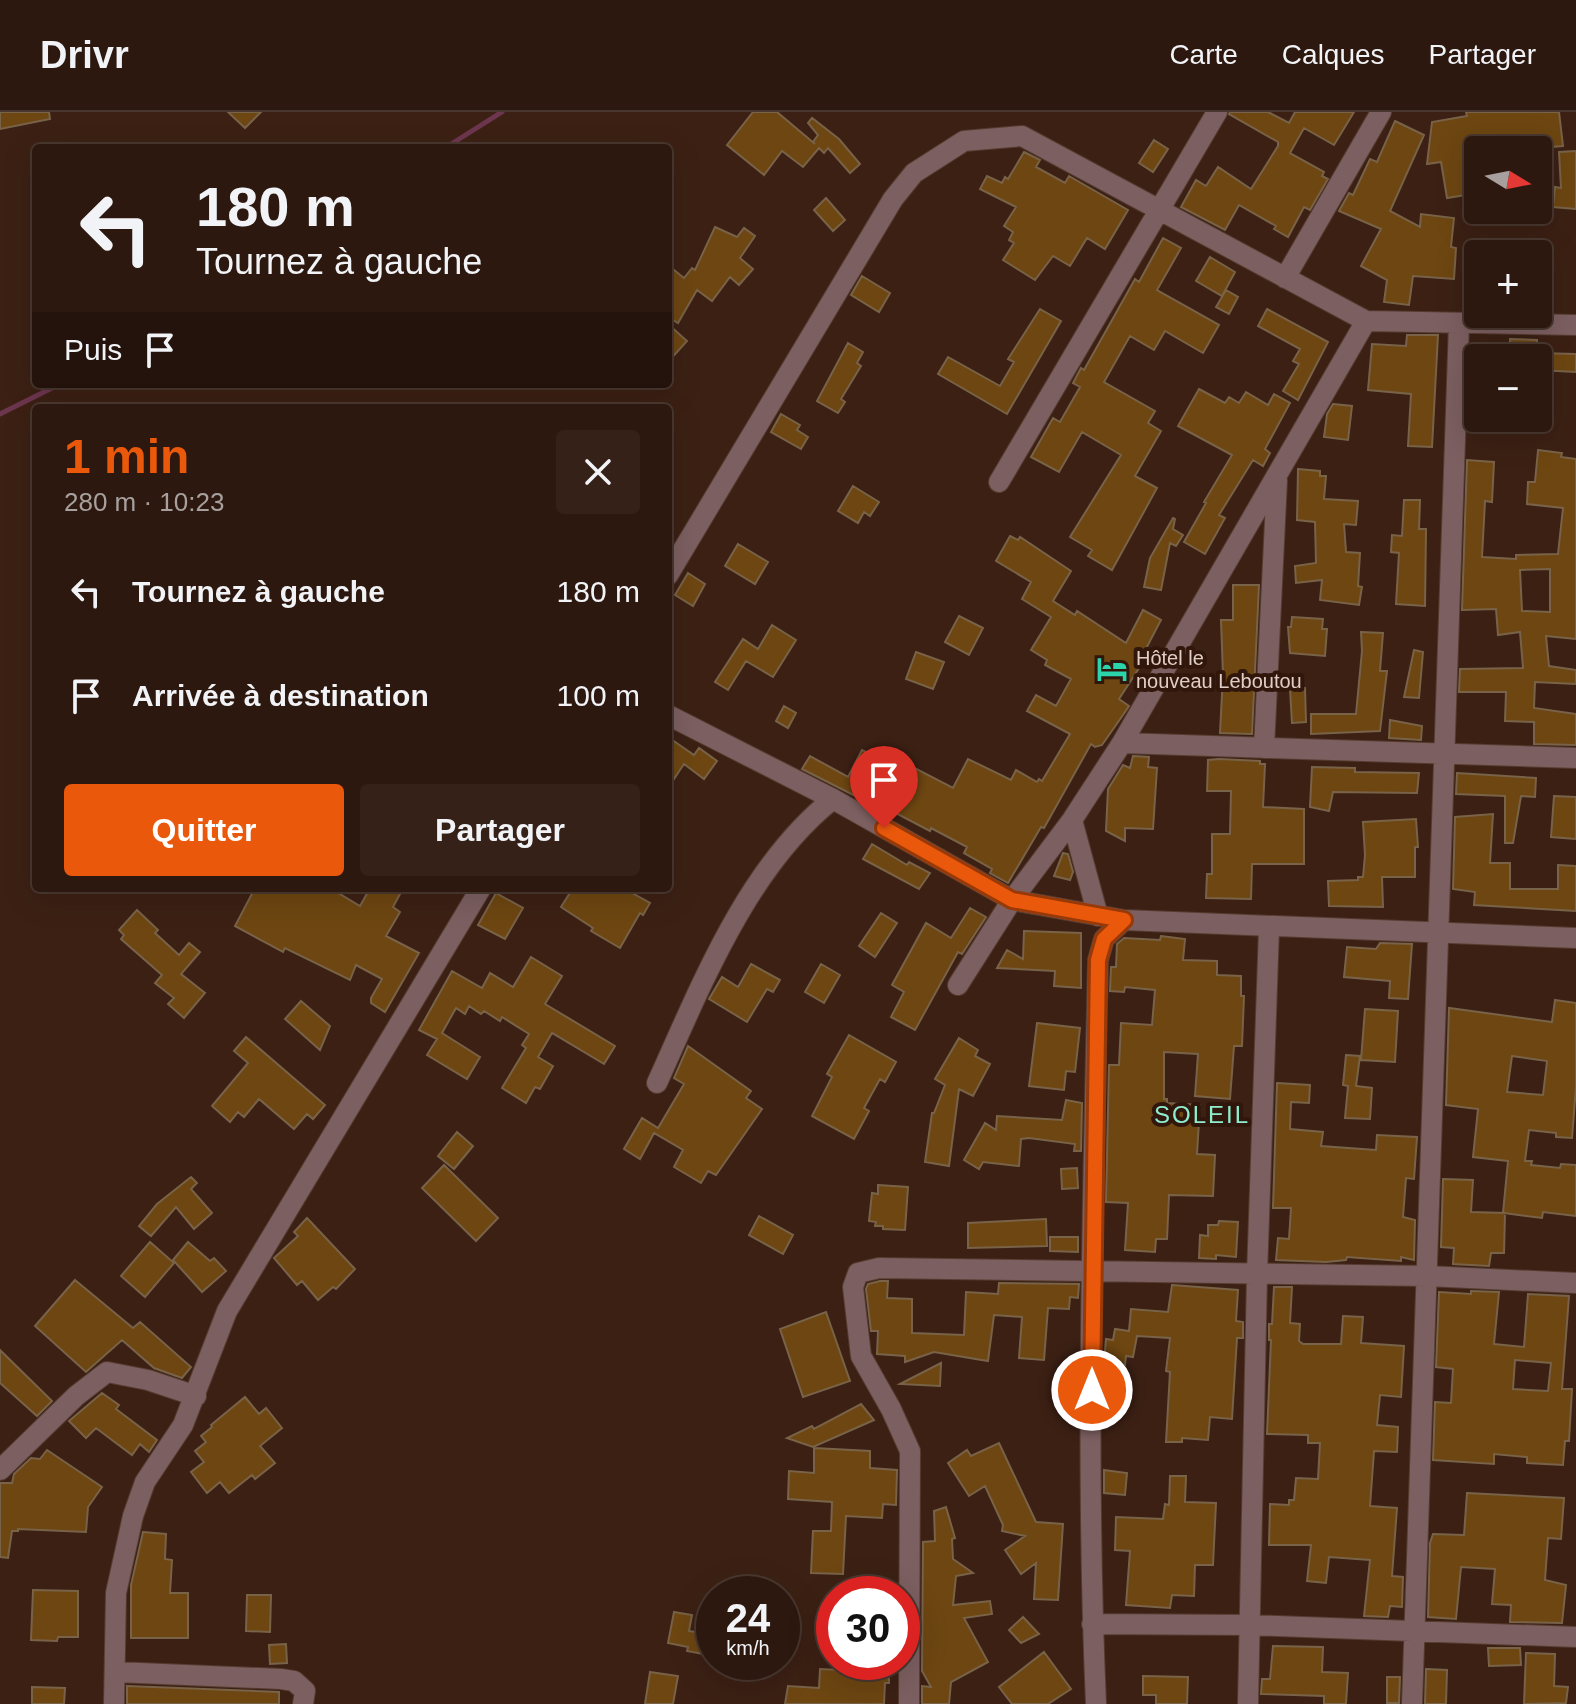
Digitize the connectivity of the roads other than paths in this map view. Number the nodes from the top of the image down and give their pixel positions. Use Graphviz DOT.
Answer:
graph roads {
  1 [pos="1217,112"];
  2 [pos="1381,112"];
  3 [pos="1160,210"];
  4 [pos="1285,278"];
  5 [pos="1366,321"];
  6 [pos="1459,323"];
  7 [pos="1576,325"];
  8 [pos="1277,474"];
  9 [pos="999,482"];
  10 [pos="672,568"];
  11 [pos="672,717"];
  12 [pos="1122,743"];
  13 [pos="1264,748"];
  14 [pos="1444,754"];
  15 [pos="1576,758"];
  16 [pos="833,799"];
  17 [pos="1072,820"];
  18 [pos="479,892"];
  19 [pos="1012,900"];
  20 [pos="1098,916"];
  21 [pos="1124,920"];
  22 [pos="1269,928"];
  23 [pos="1438,933"];
  24 [pos="1576,938"];
  25 [pos="958,985"];
  26 [pos="657,1083"];
  27 [pos="1092,1270"];
  28 [pos="1257,1275"];
  29 [pos="1427,1276"];
  30 [pos="1576,1283"];
  31 [pos="196,1396"];
  32 [pos="0,1470"];
  33 [pos="1092,1624"];
  34 [pos="1250,1625"];
  35 [pos="1413,1632"];
  36 [pos="1576,1637"];
  37 [pos="116,1672"];
  38 [pos="114,1704"];
  39 [pos="303,1704"];
  40 [pos="909,1704"];
  41 [pos="1096,1704"];
  42 [pos="1248,1704"];
  43 [pos="1412,1704"];
  1 -- 3 [label="street"];
  2 -- 4 [label="street"];
  3 -- 4 [label="street"];
  3 -- 9 [label="street"];
  3 -- 10 [label="street"];
  4 -- 5 [label="street"];
  5 -- 6 [label="street"];
  5 -- 8 [label="street"];
  6 -- 7 [label="street"];
  6 -- 14 [label="street"];
  8 -- 12 [label="street"];
  8 -- 13 [label="street"];
  11 -- 16 [label="street"];
  12 -- 13 [label="street"];
  12 -- 17 [label="street"];
  13 -- 14 [label="street"];
  14 -- 15 [label="street"];
  14 -- 23 [label="street"];
  16 -- 19 [label="street"];
  16 -- 26 [label="street"];
  17 -- 19 [label="street"];
  17 -- 20 [label="street"];
  18 -- 31 [label="street"];
  19 -- 20 [label="street"];
  19 -- 25 [label="street"];
  20 -- 21 [label="street"];
  21 -- 22 [label="street"];
  21 -- 27 [label="street"];
  22 -- 23 [label="street"];
  22 -- 28 [label="street"];
  23 -- 24 [label="street"];
  23 -- 29 [label="street"];
  27 -- 28 [label="street"];
  27 -- 33 [label="street"];
  27 -- 40 [label="street"];
  28 -- 29 [label="street"];
  28 -- 34 [label="street"];
  29 -- 30 [label="street"];
  29 -- 35 [label="street"];
  31 -- 32 [label="street"];
  31 -- 37 [label="street"];
  33 -- 34 [label="street"];
  33 -- 41 [label="street"];
  34 -- 35 [label="street"];
  34 -- 42 [label="street"];
  35 -- 36 [label="street"];
  35 -- 43 [label="street"];
  37 -- 38 [label="street"];
  37 -- 39 [label="street"];
}
